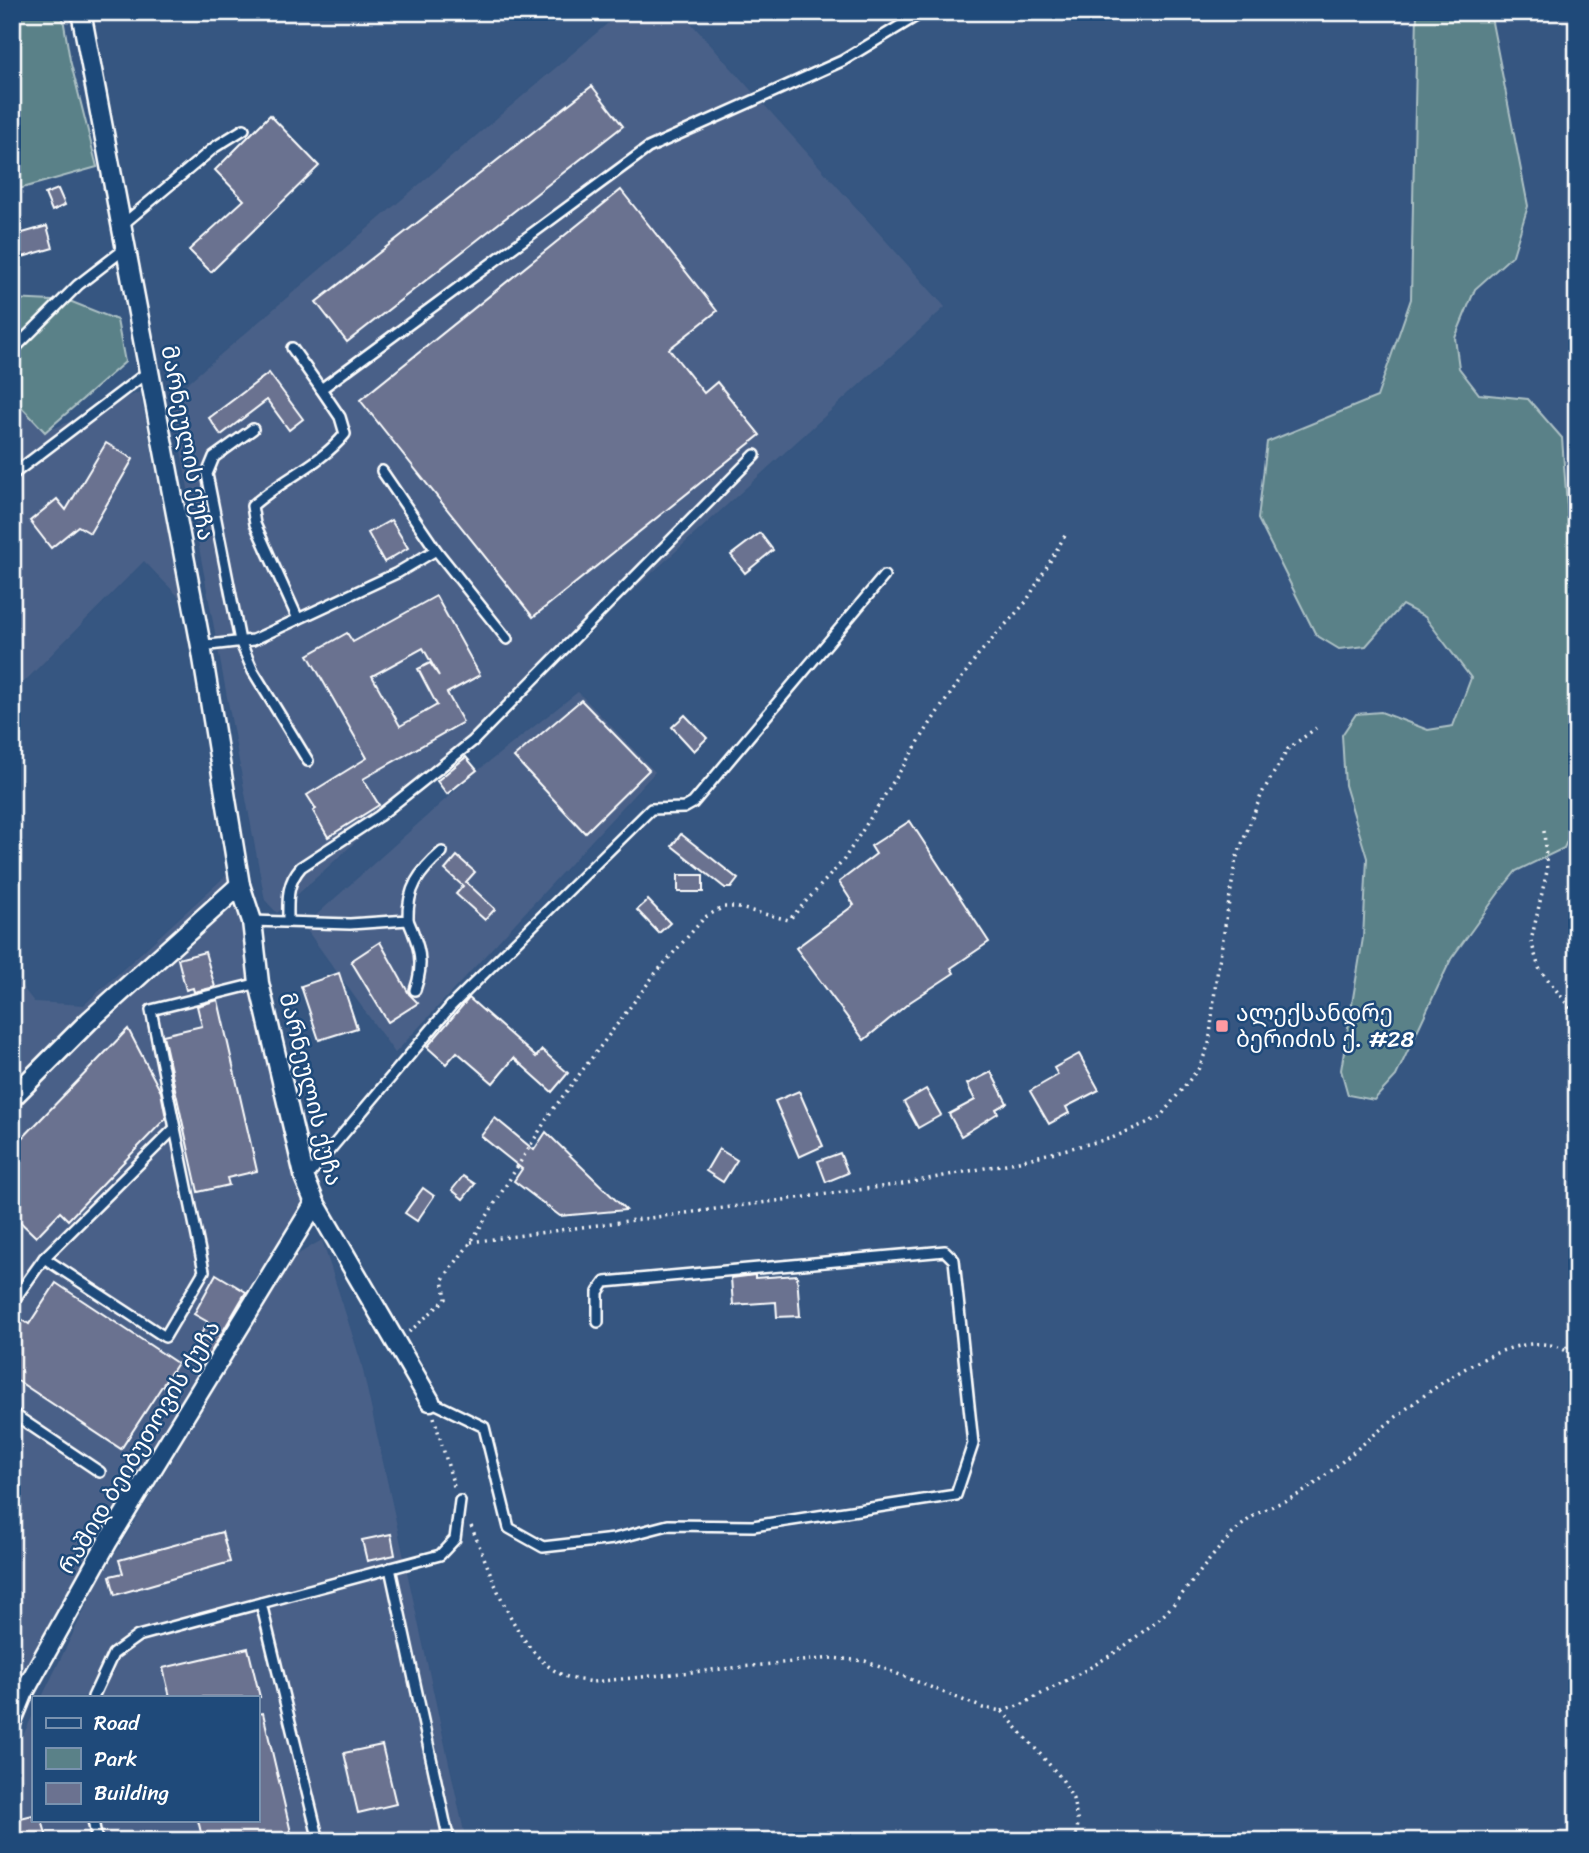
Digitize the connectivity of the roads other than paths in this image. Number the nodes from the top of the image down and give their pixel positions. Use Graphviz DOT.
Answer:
graph roads {
  1 [pos="81,12"];
  2 [pos="923,12"];
  3 [pos="244,129"];
  4 [pos="122,225"];
  5 [pos="126,248"];
  6 [pos="292,348"];
  7 [pos="12,351"];
  8 [pos="149,371"];
  9 [pos="321,388"];
  10 [pos="253,429"];
  11 [pos="755,455"];
  12 [pos="382,471"];
  13 [pos="12,475"];
  14 [pos="436,550"];
  15 [pos="884,576"];
  16 [pos="298,619"];
  17 [pos="507,639"];
  18 [pos="240,641"];
  19 [pos="201,646"];
  20 [pos="308,761"];
  21 [pos="442,852"];
  22 [pos="240,885"];
  23 [pos="408,920"];
  24 [pos="251,921"];
  25 [pos="288,921"];
  26 [pos="260,983"];
  27 [pos="415,990"];
  28 [pos="12,1098"];
  29 [pos="175,1128"];
  30 [pos="305,1179"];
  31 [pos="315,1203"];
  32 [pos="44,1258"];
  33 [pos="12,1303"];
  34 [pos="598,1322"];
  35 [pos="430,1401"];
  36 [pos="12,1413"];
  37 [pos="100,1472"];
  38 [pos="460,1501"];
  39 [pos="390,1569"];
  40 [pos="261,1603"];
  41 [pos="93,1696"];
  42 [pos="12,1721"];
  43 [pos="93,1822"];
  44 [pos="97,1841"];
  45 [pos="318,1841"];
  46 [pos="449,1841"];
  1 -- 4 [label="street, მარნეულის ქუჩა"];
  2 -- 9 [label="lane"];
  3 -- 4 [label="lane"];
  4 -- 5 [label="street, მარნეულის ქუჩა"];
  5 -- 7 [label="lane"];
  5 -- 8 [label="street, მარნეულის ქუჩა"];
  6 -- 9 [label="lane"];
  8 -- 13 [label="lane"];
  8 -- 19 [label="street, მარნეულის ქუჩა"];
  9 -- 16 [label="lane"];
  10 -- 18 [label="lane"];
  11 -- 25 [label="lane"];
  12 -- 14 [label="lane"];
  14 -- 16 [label="lane"];
  14 -- 17 [label="lane"];
  15 -- 30 [label="lane"];
  16 -- 18 [label="lane"];
  18 -- 19 [label="lane"];
  18 -- 20 [label="lane"];
  19 -- 22 [label="street, მარნეულის ქუჩა"];
  21 -- 23 [label="lane"];
  22 -- 24 [label="street, მარნეულის ქუჩა"];
  22 -- 28 [label="street"];
  23 -- 25 [label="lane"];
  23 -- 27 [label="lane"];
  24 -- 25 [label="lane"];
  24 -- 26 [label="street, მარნეულის ქუჩა"];
  26 -- 29 [label="lane"];
  26 -- 30 [label="street, მარნეულის ქუჩა"];
  29 -- 32 [label="lane"];
  29 -- 32 [label="lane"];
  30 -- 31 [label="street, მარნეულის ქუჩა"];
  31 -- 35 [label="street, მარნეულის ქუჩა"];
  31 -- 42 [label="street, რაშიდ ბეიბუთოვის ქუჩა"];
  32 -- 33 [label="lane"];
  34 -- 35 [label="lane"];
  36 -- 37 [label="lane"];
  38 -- 39 [label="lane"];
  39 -- 40 [label="lane"];
  39 -- 46 [label="lane"];
  40 -- 41 [label="lane"];
  40 -- 45 [label="lane"];
  43 -- 44 [label="lane"];
}
